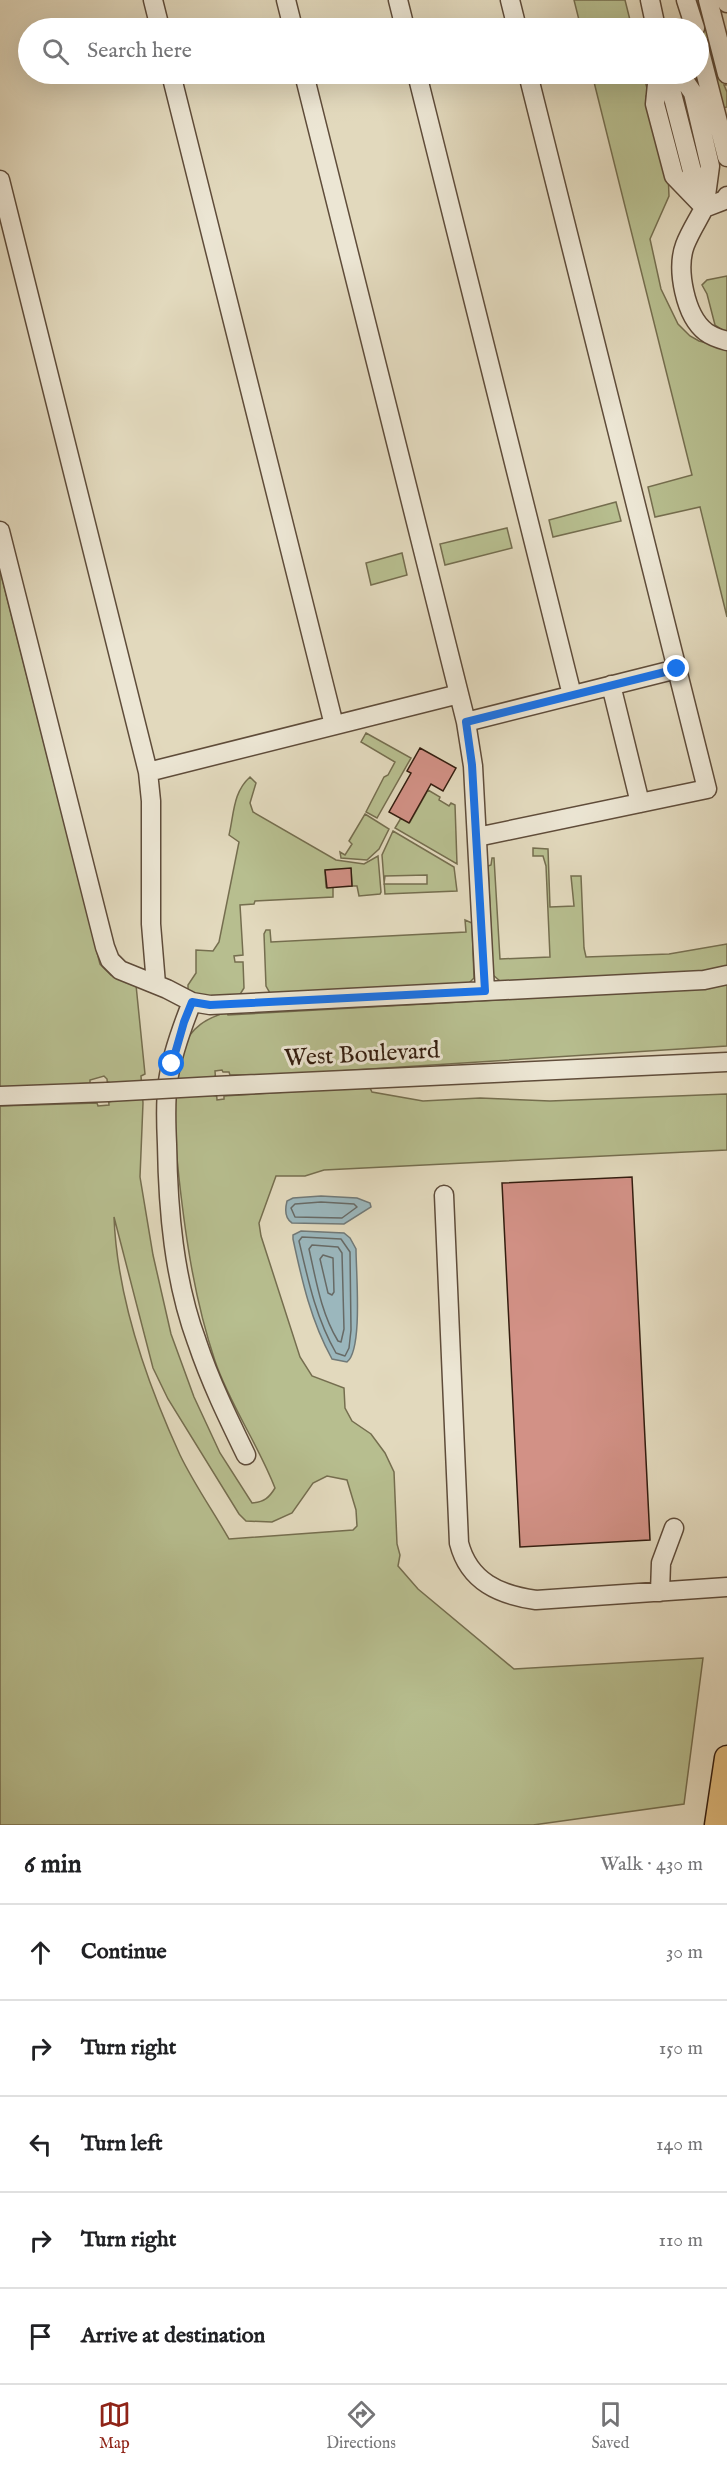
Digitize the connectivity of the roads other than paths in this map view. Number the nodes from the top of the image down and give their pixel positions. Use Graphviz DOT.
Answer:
graph roads {
  1 [pos="153,0"];
  2 [pos="286,0"];
  3 [pos="398,0"];
  4 [pos="510,0"];
  5 [pos="650,0"];
  6 [pos="686,0"];
  7 [pos="708,0"];
  8 [pos="158,18"];
  9 [pos="290,18"];
  10 [pos="402,18"];
  11 [pos="514,18"];
  12 [pos="654,18"];
  13 [pos="691,18"];
  14 [pos="727,74"];
  15 [pos="174,84"];
  16 [pos="306,84"];
  17 [pos="419,84"];
  18 [pos="531,84"];
  19 [pos="657,84"];
  20 [pos="664,84"];
  21 [pos="670,84"];
  22 [pos="678,84"];
  23 [pos="687,84"];
  24 [pos="709,84"];
  25 [pos="727,157"];
  26 [pos="0,180"];
  27 [pos="727,196"];
  28 [pos="704,208"];
  29 [pos="727,341"];
  30 [pos="0,531"];
  31 [pos="677,669"];
  32 [pos="611,685"];
  33 [pos="459,694"];
  34 [pos="572,695"];
  35 [pos="466,722"];
  36 [pos="334,725"];
  37 [pos="148,772"];
  38 [pos="640,803"];
  39 [pos="477,837"];
  40 [pos="727,975"];
  41 [pos="156,984"];
  42 [pos="485,991"];
  43 [pos="192,1002"];
  44 [pos="727,1062"];
  45 [pos="0,1096"];
  46 [pos="444,1195"];
  47 [pos="246,1455"];
  48 [pos="674,1528"];
  49 [pos="727,1587"];
  50 [pos="660,1592"];
  51 [pos="727,1758"];
  52 [pos="717,1825"];
  1 -- 8 [label="street"];
  2 -- 9 [label="street"];
  3 -- 10 [label="street"];
  4 -- 11 [label="street"];
  5 -- 12 [label="street"];
  6 -- 13 [label="street"];
  7 -- 14 [label="street"];
  15 -- 36 [label="street"];
  16 -- 33 [label="street"];
  17 -- 34 [label="street"];
  18 -- 31 [label="street"];
  19 -- 28 [label="street"];
  20 -- 28 [label="street"];
  21 -- 28 [label="street"];
  22 -- 28 [label="street"];
  23 -- 28 [label="street"];
  24 -- 25 [label="street"];
  26 -- 37 [label="street"];
  27 -- 28 [label="street"];
  28 -- 29 [label="street"];
  30 -- 41 [label="street"];
  31 -- 32 [label="street"];
  31 -- 38 [label="street"];
  32 -- 34 [label="street"];
  32 -- 38 [label="street"];
  33 -- 35 [label="street"];
  33 -- 36 [label="street"];
  34 -- 35 [label="street"];
  35 -- 39 [label="street"];
  36 -- 37 [label="street"];
  37 -- 41 [label="street"];
  38 -- 39 [label="street"];
  39 -- 42 [label="street"];
  40 -- 42 [label="street"];
  41 -- 43 [label="street"];
  42 -- 43 [label="street"];
  43 -- 47 [label="street"];
  44 -- 45 [label="street, West Boulevard, bridge"];
  46 -- 50 [label="street"];
  48 -- 50 [label="street"];
  49 -- 50 [label="street"];
  51 -- 52 [label="main road"];
}
